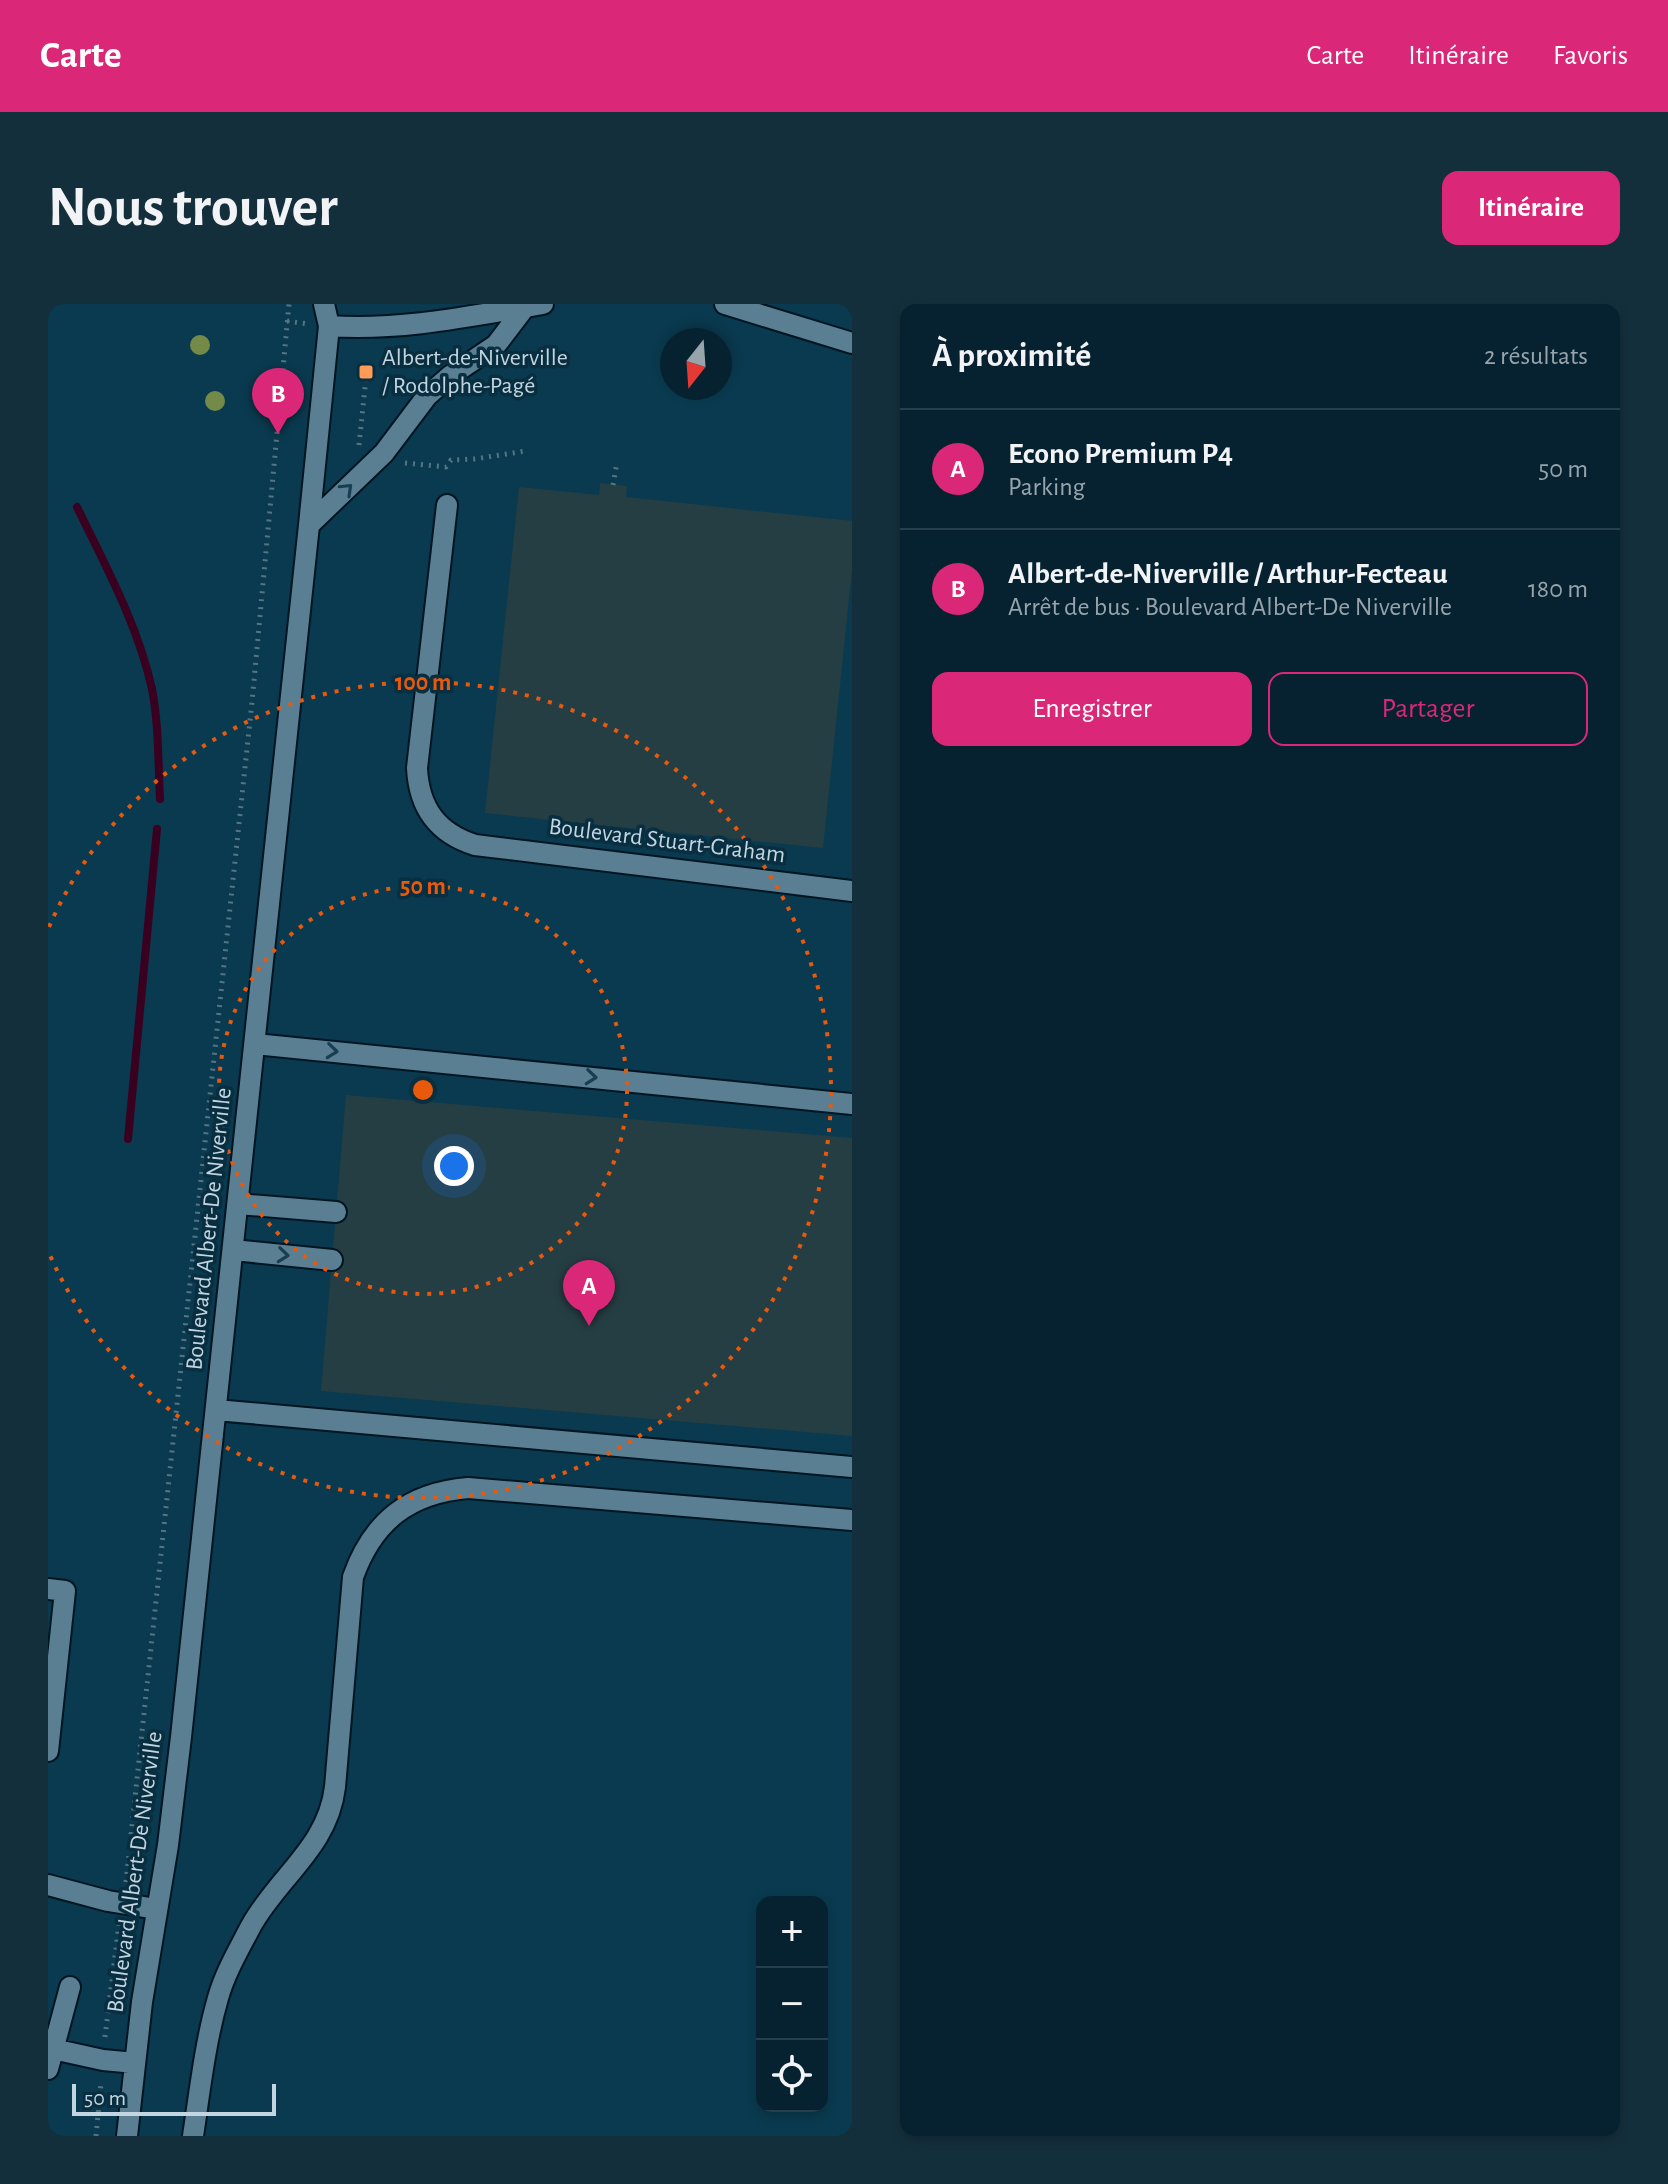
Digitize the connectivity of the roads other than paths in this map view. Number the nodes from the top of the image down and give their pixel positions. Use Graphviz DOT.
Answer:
graph roads {
  1 [pos="324,304"];
  2 [pos="342,304"];
  3 [pos="725,304"];
  4 [pos="534,305"];
  5 [pos="329,326"];
  6 [pos="852,343"];
  7 [pos="447,505"];
  8 [pos="309,525"];
  9 [pos="852,891"];
  10 [pos="255,1044"];
  11 [pos="852,1104"];
  12 [pos="238,1204"];
  13 [pos="336,1212"];
  14 [pos="233,1250"];
  15 [pos="332,1260"];
  16 [pos="216,1410"];
  17 [pos="852,1467"];
  18 [pos="852,1520"];
  19 [pos="48,1589"];
  20 [pos="48,1751"];
  21 [pos="48,1885"];
  22 [pos="156,1909"];
  23 [pos="70,1987"];
  24 [pos="51,2059"];
  25 [pos="135,2063"];
  26 [pos="127,2136"];
  27 [pos="193,2136"];
  1 -- 5 [label="street, Boulevard Albert-De Niverville"];
  2 -- 5 [label="street, Boulevard Albert-De Niverville"];
  3 -- 6 [label="street"];
  4 -- 5 [label="street"];
  8 -- 4 [label="street, one-way"];
  5 -- 8 [label="street, Boulevard Albert-De Niverville"];
  7 -- 9 [label="street, Boulevard Stuart-Graham"];
  8 -- 10 [label="street, Boulevard Albert-De Niverville"];
  10 -- 11 [label="street, one-way"];
  10 -- 12 [label="street, Boulevard Albert-De Niverville"];
  12 -- 13 [label="street"];
  12 -- 14 [label="street, Boulevard Albert-De Niverville"];
  14 -- 15 [label="street, one-way"];
  14 -- 16 [label="street, Boulevard Albert-De Niverville"];
  16 -- 17 [label="street"];
  16 -- 22 [label="street, Boulevard Albert-De Niverville"];
  18 -- 27 [label="street"];
  19 -- 20 [label="street"];
  21 -- 22 [label="street"];
  22 -- 25 [label="street, Boulevard Albert-De Niverville"];
  23 -- 24 [label="street"];
  24 -- 25 [label="street"];
  25 -- 26 [label="street, Boulevard Albert-De Niverville"];
}
